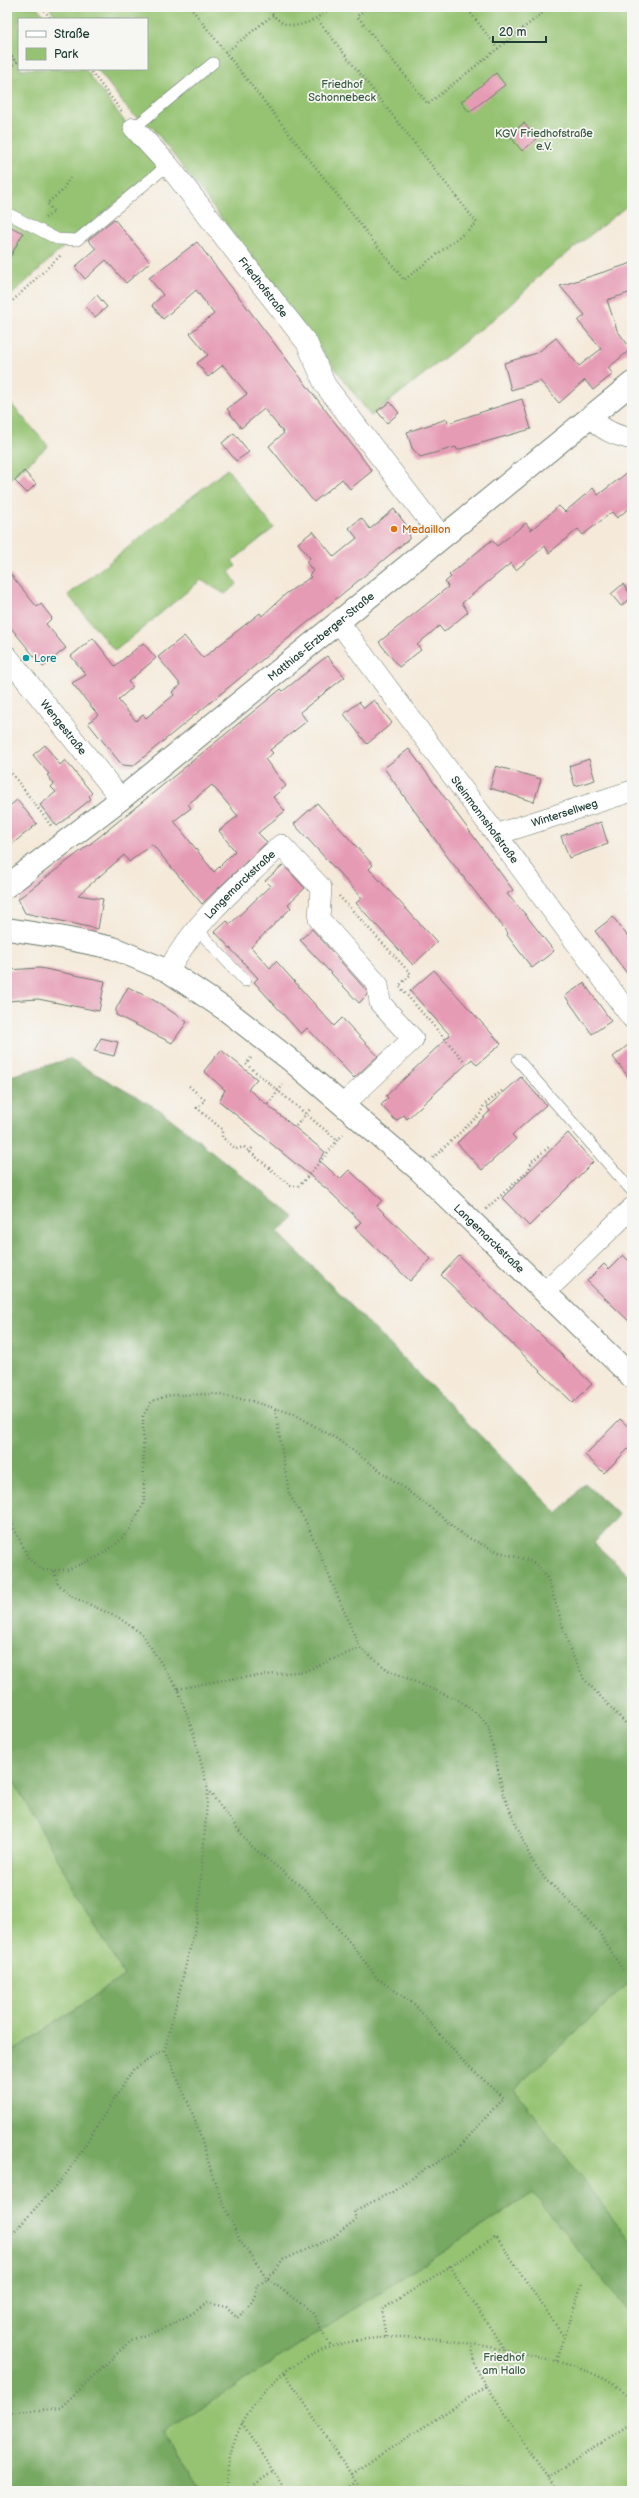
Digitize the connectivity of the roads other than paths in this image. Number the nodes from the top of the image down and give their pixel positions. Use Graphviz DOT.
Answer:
graph roads {
  1 [pos="214,63"];
  2 [pos="134,128"];
  3 [pos="168,165"];
  4 [pos="7,213"];
  5 [pos="632,383"];
  6 [pos="590,416"];
  7 [pos="632,439"];
  8 [pos="441,536"];
  9 [pos="338,621"];
  10 [pos="7,656"];
  11 [pos="632,790"];
  12 [pos="121,799"];
  13 [pos="498,837"];
  14 [pos="7,886"];
  15 [pos="196,928"];
  16 [pos="12,932"];
  17 [pos="168,971"];
  18 [pos="246,981"];
  19 [pos="632,1018"];
  20 [pos="518,1060"];
  21 [pos="343,1105"];
  22 [pos="632,1191"];
  23 [pos="632,1208"];
  24 [pos="546,1291"];
  25 [pos="632,1377"];
  1 -- 2 [label="lane"];
  2 -- 3 [label="street, Friedhofstraße"];
  3 -- 4 [label="lane"];
  3 -- 8 [label="street, Friedhofstraße"];
  5 -- 6 [label="street, Matthias-Erzberger-Straße"];
  6 -- 7 [label="street"];
  6 -- 8 [label="street, Matthias-Erzberger-Straße"];
  8 -- 9 [label="street, Matthias-Erzberger-Straße"];
  9 -- 12 [label="street, Matthias-Erzberger-Straße"];
  9 -- 13 [label="street, Steinmannshofstraße"];
  10 -- 12 [label="street, Wengestraße"];
  11 -- 13 [label="street, Wintersellweg"];
  12 -- 14 [label="street, Matthias-Erzberger-Straße"];
  13 -- 19 [label="street, Steinmannshofstraße"];
  15 -- 17 [label="street, Langemarckstraße"];
  15 -- 18 [label="lane, Langemarckstraße"];
  15 -- 21 [label="street, Langemarckstraße"];
  16 -- 17 [label="street, Langemarckstraße"];
  17 -- 21 [label="street, Langemarckstraße"];
  20 -- 22 [label="lane"];
  21 -- 24 [label="street, Langemarckstraße"];
  23 -- 24 [label="street"];
  24 -- 25 [label="street, Langemarckstraße"];
}
